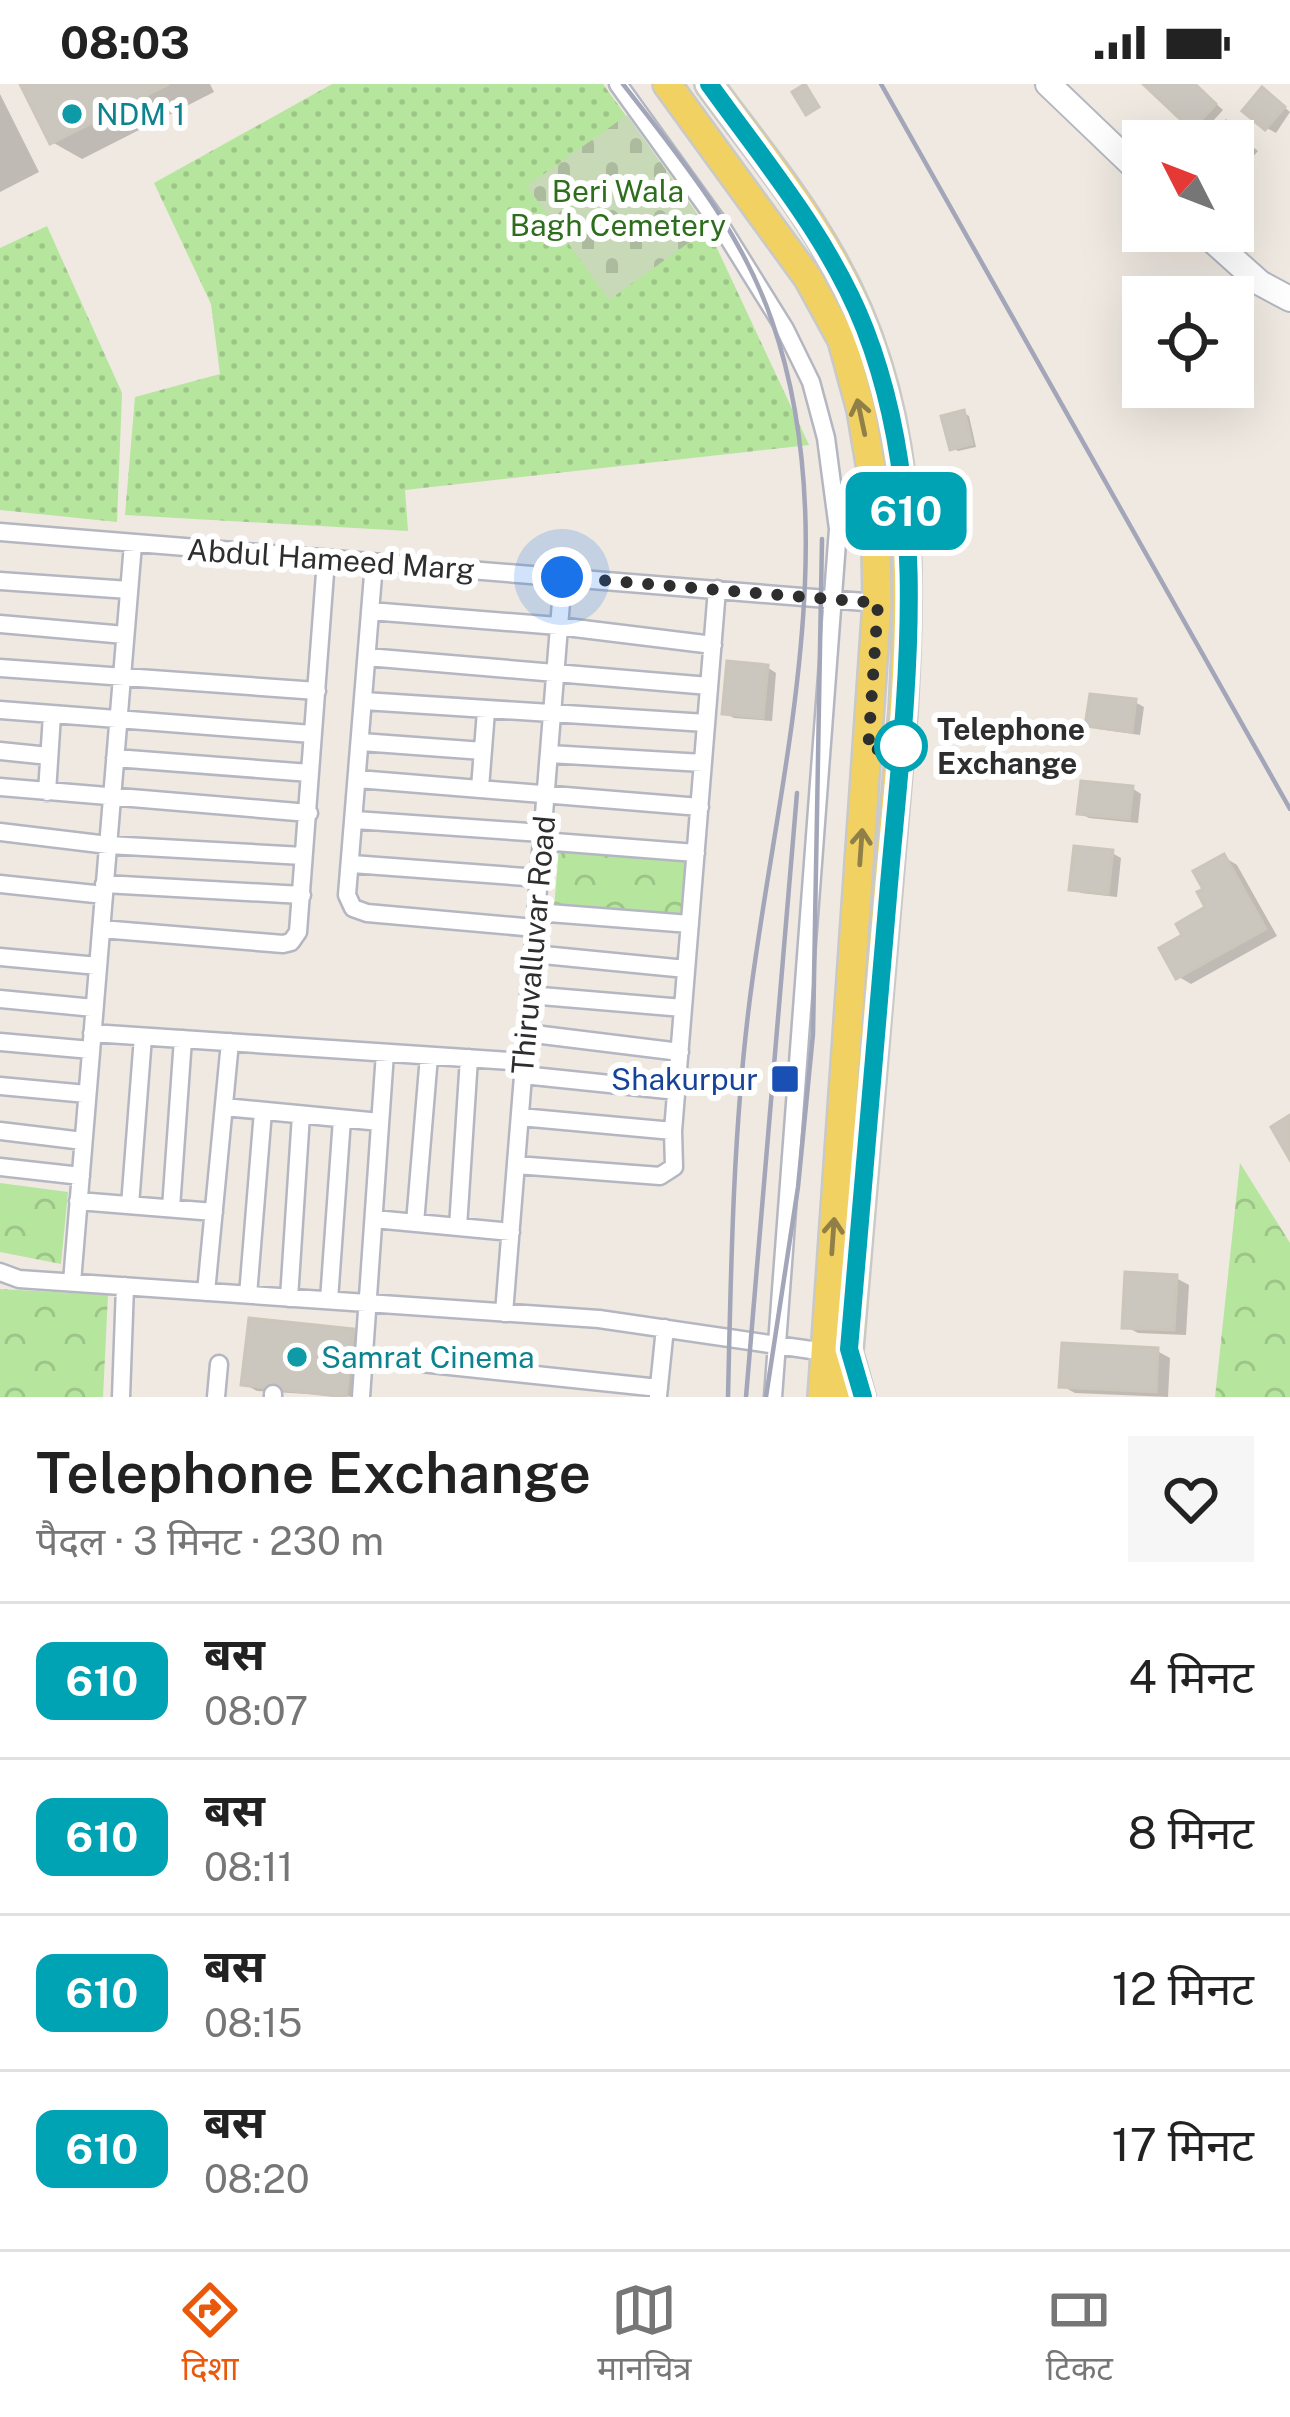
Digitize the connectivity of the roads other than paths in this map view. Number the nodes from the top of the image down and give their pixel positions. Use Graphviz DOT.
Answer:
graph roads {
  1 [pos="618,84"];
  2 [pos="667,84"];
  3 [pos="709,84"];
  4 [pos="1048,84"];
  5 [pos="1065,84"];
  6 [pos="1122,137"];
  7 [pos="1122,155"];
  8 [pos="1225,252"];
  9 [pos="1245,252"];
  10 [pos="1283,294"];
  11 [pos="0,532"];
  12 [pos="133,544"];
  13 [pos="326,560"];
  14 [pos="374,563"];
  15 [pos="562,577"];
  16 [pos="0,581"];
  17 [pos="717,589"];
  18 [pos="129,590"];
  19 [pos="833,597"];
  20 [pos="878,603"];
  21 [pos="370,611"];
  22 [pos="0,624"];
  23 [pos="559,626"];
  24 [pos="125,635"];
  25 [pos="713,645"];
  26 [pos="367,657"];
  27 [pos="0,668"];
  28 [pos="555,672"];
  29 [pos="122,679"];
  30 [pos="710,686"];
  31 [pos="317,691"];
  32 [pos="364,701"];
  33 [pos="0,710"];
  34 [pos="486,711"];
  35 [pos="52,715"];
  36 [pos="551,716"];
  37 [pos="118,721"];
  38 [pos="706,723"];
  39 [pos="312,734"];
  40 [pos="361,742"];
  41 [pos="0,751"];
  42 [pos="483,751"];
  43 [pos="549,754"];
  44 [pos="50,756"];
  45 [pos="115,758"];
  46 [pos="703,763"];
  47 [pos="310,773"];
  48 [pos="358,779"];
  49 [pos="0,787"];
  50 [pos="480,788"];
  51 [pos="47,792"];
  52 [pos="545,794"];
  53 [pos="112,798"];
  54 [pos="700,807"];
  55 [pos="309,813"];
  56 [pos="355,820"];
  57 [pos="0,832"];
  58 [pos="542,837"];
  59 [pos="108,844"];
  60 [pos="696,853"];
  61 [pos="303,856"];
  62 [pos="352,864"];
  63 [pos="538,878"];
  64 [pos="0,884"];
  65 [pos="104,890"];
  66 [pos="302,895"];
  67 [pos="536,920"];
  68 [pos="690,924"];
  69 [pos="101,929"];
  70 [pos="533,954"];
  71 [pos="0,957"];
  72 [pos="98,966"];
  73 [pos="686,969"];
  74 [pos="530,995"];
  75 [pos="0,999"];
  76 [pos="683,1007"];
  77 [pos="94,1008"];
  78 [pos="526,1033"];
  79 [pos="143,1036"];
  80 [pos="183,1039"];
  81 [pos="92,1041"];
  82 [pos="0,1042"];
  83 [pos="230,1042"];
  84 [pos="680,1052"];
  85 [pos="385,1053"];
  86 [pos="428,1056"];
  87 [pos="469,1058"];
  88 [pos="524,1068"];
  89 [pos="0,1086"];
  90 [pos="676,1091"];
  91 [pos="87,1094"];
  92 [pos="224,1107"];
  93 [pos="262,1111"];
  94 [pos="301,1115"];
  95 [pos="520,1117"];
  96 [pos="342,1119"];
  97 [pos="380,1122"];
  98 [pos="0,1130"];
  99 [pos="674,1131"];
  100 [pos="83,1141"];
  101 [pos="516,1166"];
  102 [pos="0,1167"];
  103 [pos="81,1176"];
  104 [pos="79,1201"];
  105 [pos="130,1205"];
  106 [pos="171,1208"];
  107 [pos="214,1211"];
  108 [pos="374,1219"];
  109 [pos="415,1223"];
  110 [pos="458,1227"];
  111 [pos="511,1232"];
  112 [pos="0,1272"];
  113 [pos="72,1282"];
  114 [pos="125,1286"];
  115 [pos="206,1292"];
  116 [pos="248,1295"];
  117 [pos="289,1298"];
  118 [pos="329,1300"];
  119 [pos="369,1303"];
  120 [pos="504,1312"];
  121 [pos="665,1328"];
  122 [pos="779,1343"];
  123 [pos="837,1351"];
  124 [pos="364,1357"];
  125 [pos="219,1364"];
  126 [pos="658,1392"];
  127 [pos="121,1397"];
  128 [pos="216,1397"];
  129 [pos="361,1397"];
  130 [pos="773,1397"];
  131 [pos="806,1397"];
  132 [pos="822,1397"];
  133 [pos="845,1397"];
  134 [pos="863,1397"];
  1 -- 19 [label="street"];
  20 -- 2 [label="main road, one-way"];
  3 -- 123 [label="main road"];
  4 -- 7 [label="main road"];
  5 -- 6 [label="main road"];
  8 -- 10 [label="main road"];
  9 -- 10 [label="main road"];
  11 -- 12 [label="street, Abdul Hameed Marg"];
  12 -- 13 [label="street, Abdul Hameed Marg"];
  12 -- 18 [label="street"];
  13 -- 14 [label="street, Abdul Hameed Marg"];
  13 -- 31 [label="street"];
  14 -- 15 [label="street, Abdul Hameed Marg"];
  14 -- 21 [label="street"];
  15 -- 17 [label="street, Abdul Hameed Marg"];
  15 -- 23 [label="street, Thiruvalluvar Road"];
  16 -- 18 [label="street"];
  17 -- 19 [label="street, Abdul Hameed Marg"];
  17 -- 25 [label="street"];
  18 -- 24 [label="street"];
  19 -- 20 [label="street, Abdul Hameed Marg"];
  19 -- 122 [label="street"];
  123 -- 20 [label="main road, one-way"];
  21 -- 23 [label="street"];
  21 -- 26 [label="street"];
  22 -- 24 [label="street"];
  23 -- 25 [label="street"];
  23 -- 28 [label="street, Thiruvalluvar Road"];
  24 -- 29 [label="street"];
  25 -- 30 [label="street"];
  26 -- 28 [label="street"];
  26 -- 32 [label="street"];
  27 -- 29 [label="street"];
  28 -- 30 [label="street"];
  28 -- 36 [label="street, Thiruvalluvar Road"];
  29 -- 31 [label="street"];
  29 -- 37 [label="street"];
  30 -- 38 [label="street"];
  31 -- 39 [label="street"];
  32 -- 34 [label="street"];
  32 -- 40 [label="street"];
  33 -- 35 [label="street"];
  34 -- 36 [label="street"];
  34 -- 42 [label="street"];
  35 -- 37 [label="street"];
  35 -- 44 [label="street"];
  36 -- 38 [label="street"];
  36 -- 43 [label="street, Thiruvalluvar Road"];
  37 -- 39 [label="street"];
  37 -- 45 [label="street"];
  38 -- 46 [label="street"];
  39 -- 47 [label="street"];
  40 -- 42 [label="street"];
  40 -- 48 [label="street"];
  41 -- 44 [label="street"];
  42 -- 50 [label="street"];
  43 -- 46 [label="street"];
  43 -- 52 [label="street, Thiruvalluvar Road"];
  44 -- 51 [label="street"];
  45 -- 47 [label="street"];
  45 -- 53 [label="street"];
  46 -- 54 [label="street"];
  47 -- 55 [label="street"];
  48 -- 50 [label="street"];
  48 -- 56 [label="street"];
  49 -- 51 [label="street"];
  50 -- 52 [label="street"];
  51 -- 53 [label="street"];
  52 -- 54 [label="street"];
  52 -- 58 [label="street, Thiruvalluvar Road"];
  53 -- 55 [label="street"];
  53 -- 59 [label="street"];
  54 -- 60 [label="street"];
  55 -- 61 [label="street"];
  56 -- 58 [label="street"];
  56 -- 62 [label="street"];
  57 -- 59 [label="street"];
  58 -- 60 [label="street"];
  58 -- 63 [label="street, Thiruvalluvar Road"];
  59 -- 61 [label="street"];
  59 -- 65 [label="street"];
  60 -- 68 [label="street"];
  61 -- 66 [label="street"];
  62 -- 63 [label="street"];
  62 -- 67 [label="street"];
  63 -- 67 [label="street, Thiruvalluvar Road"];
  64 -- 65 [label="street"];
  65 -- 66 [label="street"];
  65 -- 69 [label="street"];
  66 -- 69 [label="street"];
  67 -- 68 [label="street"];
  67 -- 70 [label="street, Thiruvalluvar Road"];
  68 -- 73 [label="street"];
  69 -- 72 [label="street"];
  70 -- 73 [label="street"];
  70 -- 74 [label="street, Thiruvalluvar Road"];
  71 -- 72 [label="street"];
  72 -- 77 [label="street"];
  73 -- 76 [label="street"];
  74 -- 76 [label="street"];
  74 -- 78 [label="street, Thiruvalluvar Road"];
  75 -- 77 [label="street"];
  76 -- 84 [label="street"];
  77 -- 81 [label="street"];
  78 -- 84 [label="street"];
  78 -- 88 [label="street, Thiruvalluvar Road"];
  79 -- 80 [label="street"];
  79 -- 81 [label="street"];
  79 -- 105 [label="street"];
  80 -- 83 [label="street"];
  80 -- 106 [label="street"];
  81 -- 82 [label="street"];
  81 -- 91 [label="street"];
  83 -- 85 [label="street"];
  83 -- 92 [label="street"];
  84 -- 90 [label="street"];
  85 -- 86 [label="street"];
  85 -- 97 [label="street"];
  86 -- 87 [label="street"];
  86 -- 109 [label="street"];
  87 -- 88 [label="street"];
  87 -- 110 [label="street"];
  88 -- 90 [label="street"];
  88 -- 95 [label="street, Thiruvalluvar Road"];
  89 -- 91 [label="street"];
  90 -- 99 [label="street"];
  91 -- 100 [label="street"];
  92 -- 93 [label="street"];
  92 -- 107 [label="street"];
  93 -- 94 [label="street"];
  93 -- 116 [label="street"];
  94 -- 96 [label="street"];
  94 -- 117 [label="street"];
  95 -- 99 [label="street"];
  95 -- 101 [label="street, Thiruvalluvar Road"];
  96 -- 97 [label="street"];
  96 -- 118 [label="street"];
  97 -- 108 [label="street"];
  98 -- 100 [label="street"];
  99 -- 101 [label="street"];
  100 -- 103 [label="street"];
  101 -- 111 [label="street, Thiruvalluvar Road"];
  102 -- 103 [label="street"];
  103 -- 104 [label="street"];
  104 -- 105 [label="street"];
  104 -- 113 [label="street"];
  105 -- 106 [label="street"];
  106 -- 107 [label="street"];
  107 -- 115 [label="street"];
  108 -- 109 [label="street"];
  108 -- 119 [label="street"];
  109 -- 110 [label="street"];
  110 -- 111 [label="street"];
  111 -- 120 [label="street, Thiruvalluvar Road"];
  112 -- 113 [label="street"];
  113 -- 114 [label="street"];
  114 -- 115 [label="street"];
  114 -- 127 [label="street"];
  115 -- 116 [label="street"];
  116 -- 117 [label="street"];
  117 -- 118 [label="street"];
  118 -- 119 [label="street"];
  119 -- 120 [label="street"];
  119 -- 124 [label="street"];
  120 -- 121 [label="street"];
  121 -- 122 [label="street"];
  121 -- 126 [label="street"];
  122 -- 123 [label="street"];
  122 -- 130 [label="street"];
  123 -- 131 [label="main road"];
  123 -- 132 [label="main road"];
  123 -- 133 [label="main road"];
  123 -- 134 [label="main road"];
  124 -- 126 [label="street"];
  124 -- 129 [label="street"];
  125 -- 128 [label="street"];
}
